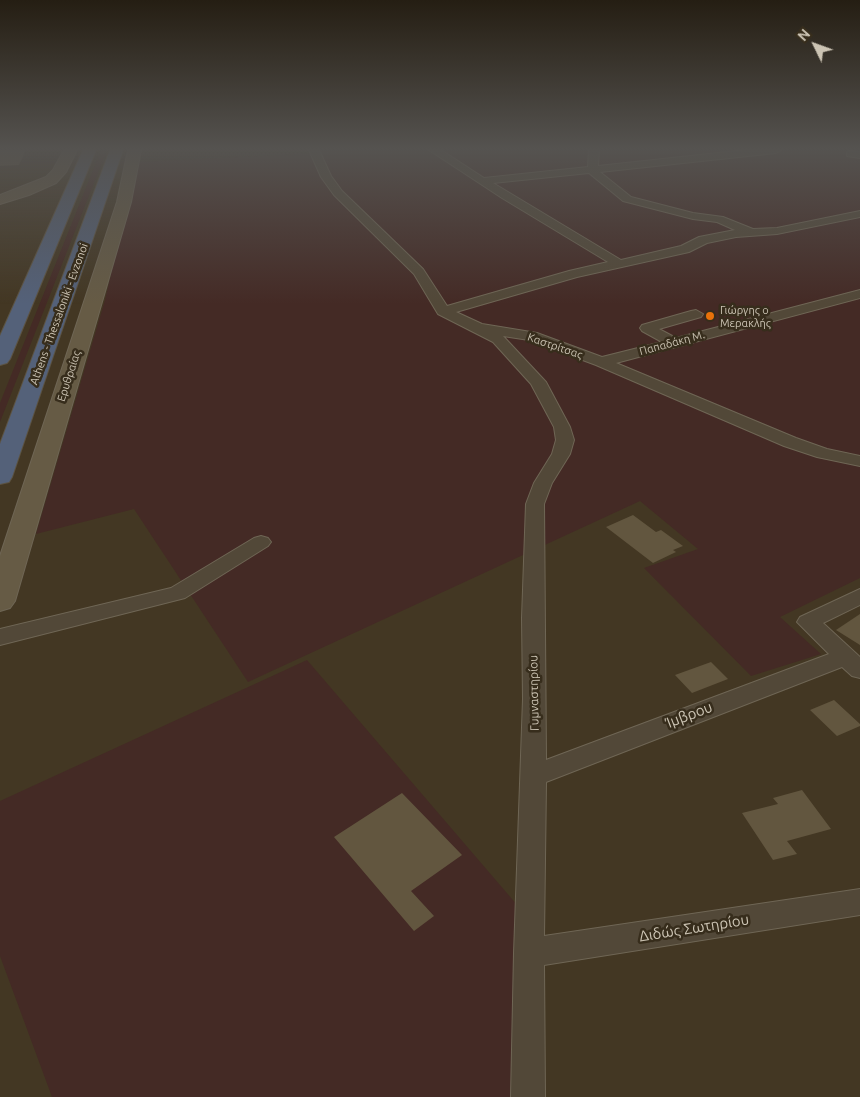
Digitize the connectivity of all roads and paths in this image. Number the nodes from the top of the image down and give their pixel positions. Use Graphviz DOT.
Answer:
graph roads {
  1 [pos="68,201"];
  2 [pos="99,201"];
  3 [pos="124,201"];
  4 [pos="346,201"];
  5 [pos="516,201"];
  6 [pos="636,201"];
  7 [pos="860,214"];
  8 [pos="753,232"];
  9 [pos="618,263"];
  10 [pos="860,294"];
  11 [pos="443,311"];
  12 [pos="696,314"];
  13 [pos="480,328"];
  14 [pos="673,342"];
  15 [pos="0,359"];
  16 [pos="601,362"];
  17 [pos="857,459"];
  18 [pos="0,477"];
  19 [pos="261,542"];
  20 [pos="860,596"];
  21 [pos="0,601"];
  22 [pos="0,637"];
  23 [pos="853,664"];
  24 [pos="534,776"];
  25 [pos="860,902"];
  26 [pos="529,953"];
  27 [pos="528,1097"];
  1 -- 15 [label="highway"];
  2 -- 18 [label="highway, Athens - Thessaloniki - Evzonoi"];
  3 -- 21 [label="main road, Ερυθραίας"];
  4 -- 11 [label="street"];
  5 -- 9 [label="street"];
  6 -- 8 [label="street"];
  7 -- 8 [label="street"];
  8 -- 9 [label="street"];
  9 -- 11 [label="street"];
  10 -- 14 [label="street, Παπαδάκη Μ."];
  11 -- 13 [label="street, Καστρίτσας"];
  12 -- 14 [label="street"];
  13 -- 16 [label="street, Καστρίτσας"];
  13 -- 24 [label="street, Γυμναστηρίου"];
  14 -- 16 [label="street, Παπαδάκη Μ."];
  16 -- 17 [label="street, Καστρίτσας"];
  19 -- 22 [label="street"];
  20 -- 23 [label="street"];
  23 -- 24 [label="street, Ίμβρου"];
  24 -- 26 [label="street, Γυμναστηρίου"];
  25 -- 26 [label="street, Διδώς Σωτηρίου"];
  26 -- 27 [label="street, Γυμναστηρίου"];
}
